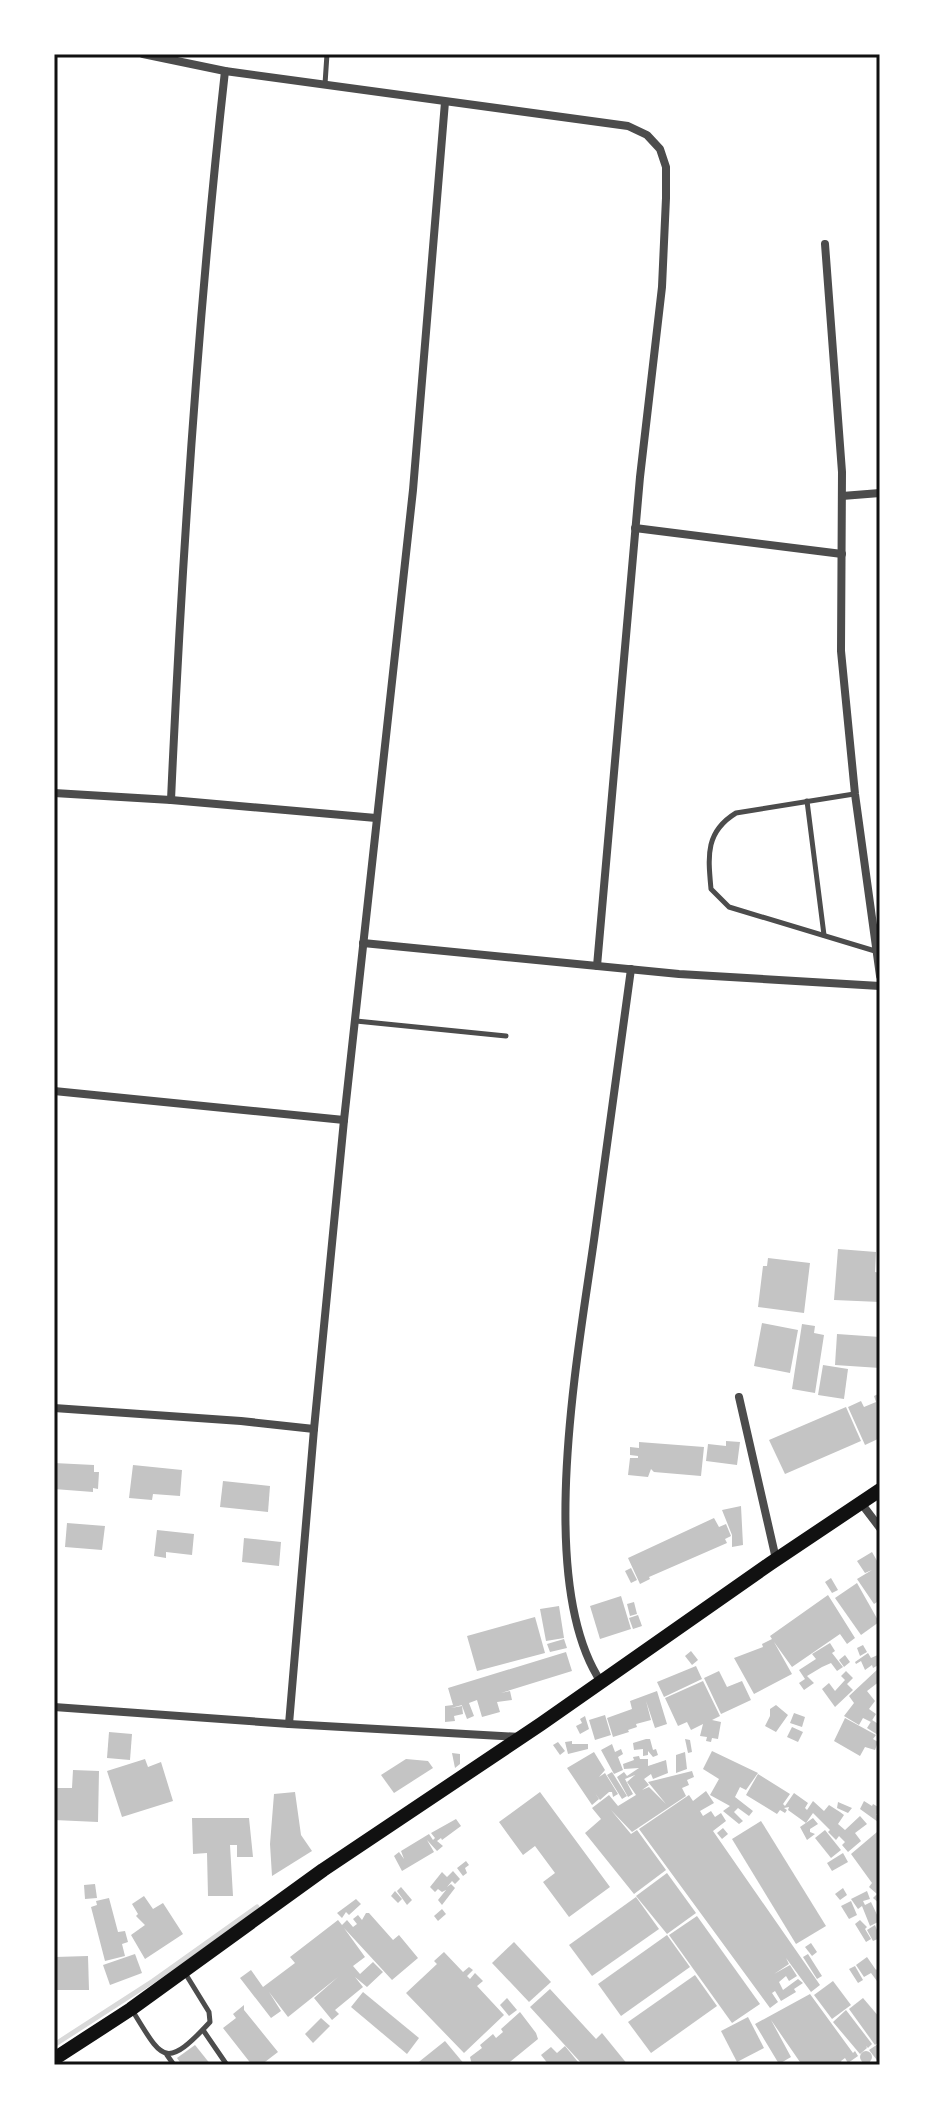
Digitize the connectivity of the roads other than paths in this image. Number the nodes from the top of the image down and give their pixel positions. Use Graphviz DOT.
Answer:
graph roads {
  1 [pos="143,54"];
  2 [pos="327,54"];
  3 [pos="225,71"];
  4 [pos="325,85"];
  5 [pos="445,102"];
  6 [pos="825,244"];
  7 [pos="880,493"];
  8 [pos="842,496"];
  9 [pos="635,528"];
  10 [pos="842,554"];
  11 [pos="54,793"];
  12 [pos="855,794"];
  13 [pos="171,800"];
  14 [pos="807,801"];
  15 [pos="376,818"];
  16 [pos="824,936"];
  17 [pos="363,943"];
  18 [pos="876,952"];
  19 [pos="597,966"];
  20 [pos="631,969"];
  21 [pos="880,976"];
  22 [pos="880,986"];
  23 [pos="356,1021"];
  24 [pos="506,1036"];
  25 [pos="54,1091"];
  26 [pos="344,1120"];
  27 [pos="739,1397"];
  28 [pos="54,1408"];
  29 [pos="314,1429"];
  30 [pos="880,1490"];
  31 [pos="861,1503"];
  32 [pos="880,1528"];
  33 [pos="776,1559"];
  34 [pos="601,1682"];
  35 [pos="54,1707"];
  36 [pos="289,1724"];
  37 [pos="522,1737"];
  38 [pos="184,1971"];
  39 [pos="131,2009"];
  40 [pos="203,2030"];
  41 [pos="167,2055"];
  42 [pos="54,2059"];
  43 [pos="174,2065"];
  44 [pos="227,2065"];
  1 -- 3 [label="street"];
  2 -- 4 [label="lane"];
  3 -- 4 [label="street"];
  3 -- 13 [label="street"];
  4 -- 5 [label="street"];
  5 -- 9 [label="street"];
  5 -- 15 [label="street"];
  6 -- 8 [label="street"];
  7 -- 8 [label="street"];
  8 -- 10 [label="street"];
  9 -- 10 [label="street"];
  9 -- 19 [label="street"];
  10 -- 12 [label="street"];
  11 -- 13 [label="street"];
  12 -- 14 [label="lane"];
  12 -- 18 [label="street"];
  13 -- 15 [label="street"];
  14 -- 16 [label="lane"];
  14 -- 16 [label="lane"];
  15 -- 17 [label="street"];
  16 -- 18 [label="lane"];
  17 -- 19 [label="street"];
  17 -- 23 [label="street"];
  18 -- 21 [label="street"];
  19 -- 20 [label="street"];
  20 -- 22 [label="street"];
  20 -- 34 [label="street"];
  23 -- 24 [label="lane"];
  23 -- 26 [label="street"];
  25 -- 26 [label="street"];
  26 -- 29 [label="street"];
  27 -- 33 [label="street"];
  28 -- 29 [label="street"];
  29 -- 36 [label="street"];
  30 -- 31 [label="main road"];
  31 -- 32 [label="street"];
  31 -- 33 [label="main road"];
  33 -- 34 [label="main road"];
  34 -- 37 [label="main road"];
  35 -- 36 [label="street"];
  36 -- 37 [label="street"];
  37 -- 38 [label="main road"];
  38 -- 39 [label="main road"];
  38 -- 40 [label="lane"];
  39 -- 41 [label="lane"];
  39 -- 42 [label="main road"];
  40 -- 41 [label="lane"];
  40 -- 44 [label="lane"];
  41 -- 43 [label="lane"];
}
